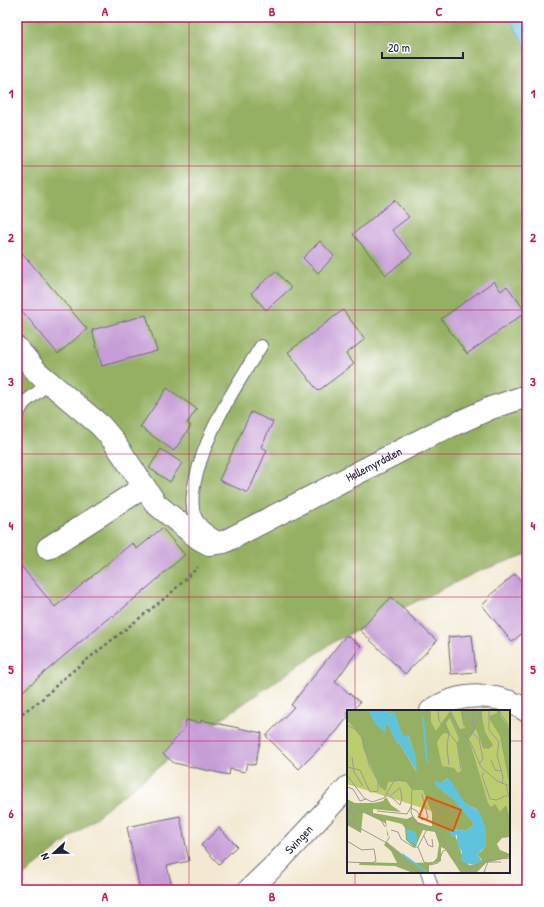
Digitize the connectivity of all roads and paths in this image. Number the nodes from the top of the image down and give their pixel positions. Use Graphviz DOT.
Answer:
graph roads {
  1 [pos="261,346"];
  2 [pos="17,348"];
  3 [pos="49,383"];
  4 [pos="527,396"];
  5 [pos="17,415"];
  6 [pos="144,487"];
  7 [pos="224,542"];
  8 [pos="48,548"];
  9 [pos="432,710"];
  10 [pos="527,712"];
  11 [pos="17,717"];
  12 [pos="347,788"];
  13 [pos="427,873"];
  14 [pos="249,890"];
  15 [pos="433,890"];
  1 -- 7 [label="lane"];
  2 -- 3 [label="street, Hellemyrdalen"];
  3 -- 5 [label="lane"];
  3 -- 6 [label="street, Hellemyrdalen"];
  4 -- 7 [label="street, Hellemyrdalen"];
  6 -- 7 [label="street, Hellemyrdalen"];
  6 -- 8 [label="street"];
  7 -- 11 [label="path"];
  9 -- 10 [label="street"];
  12 -- 14 [label="street, Svingen"];
  13 -- 15 [label="lane"];
}
